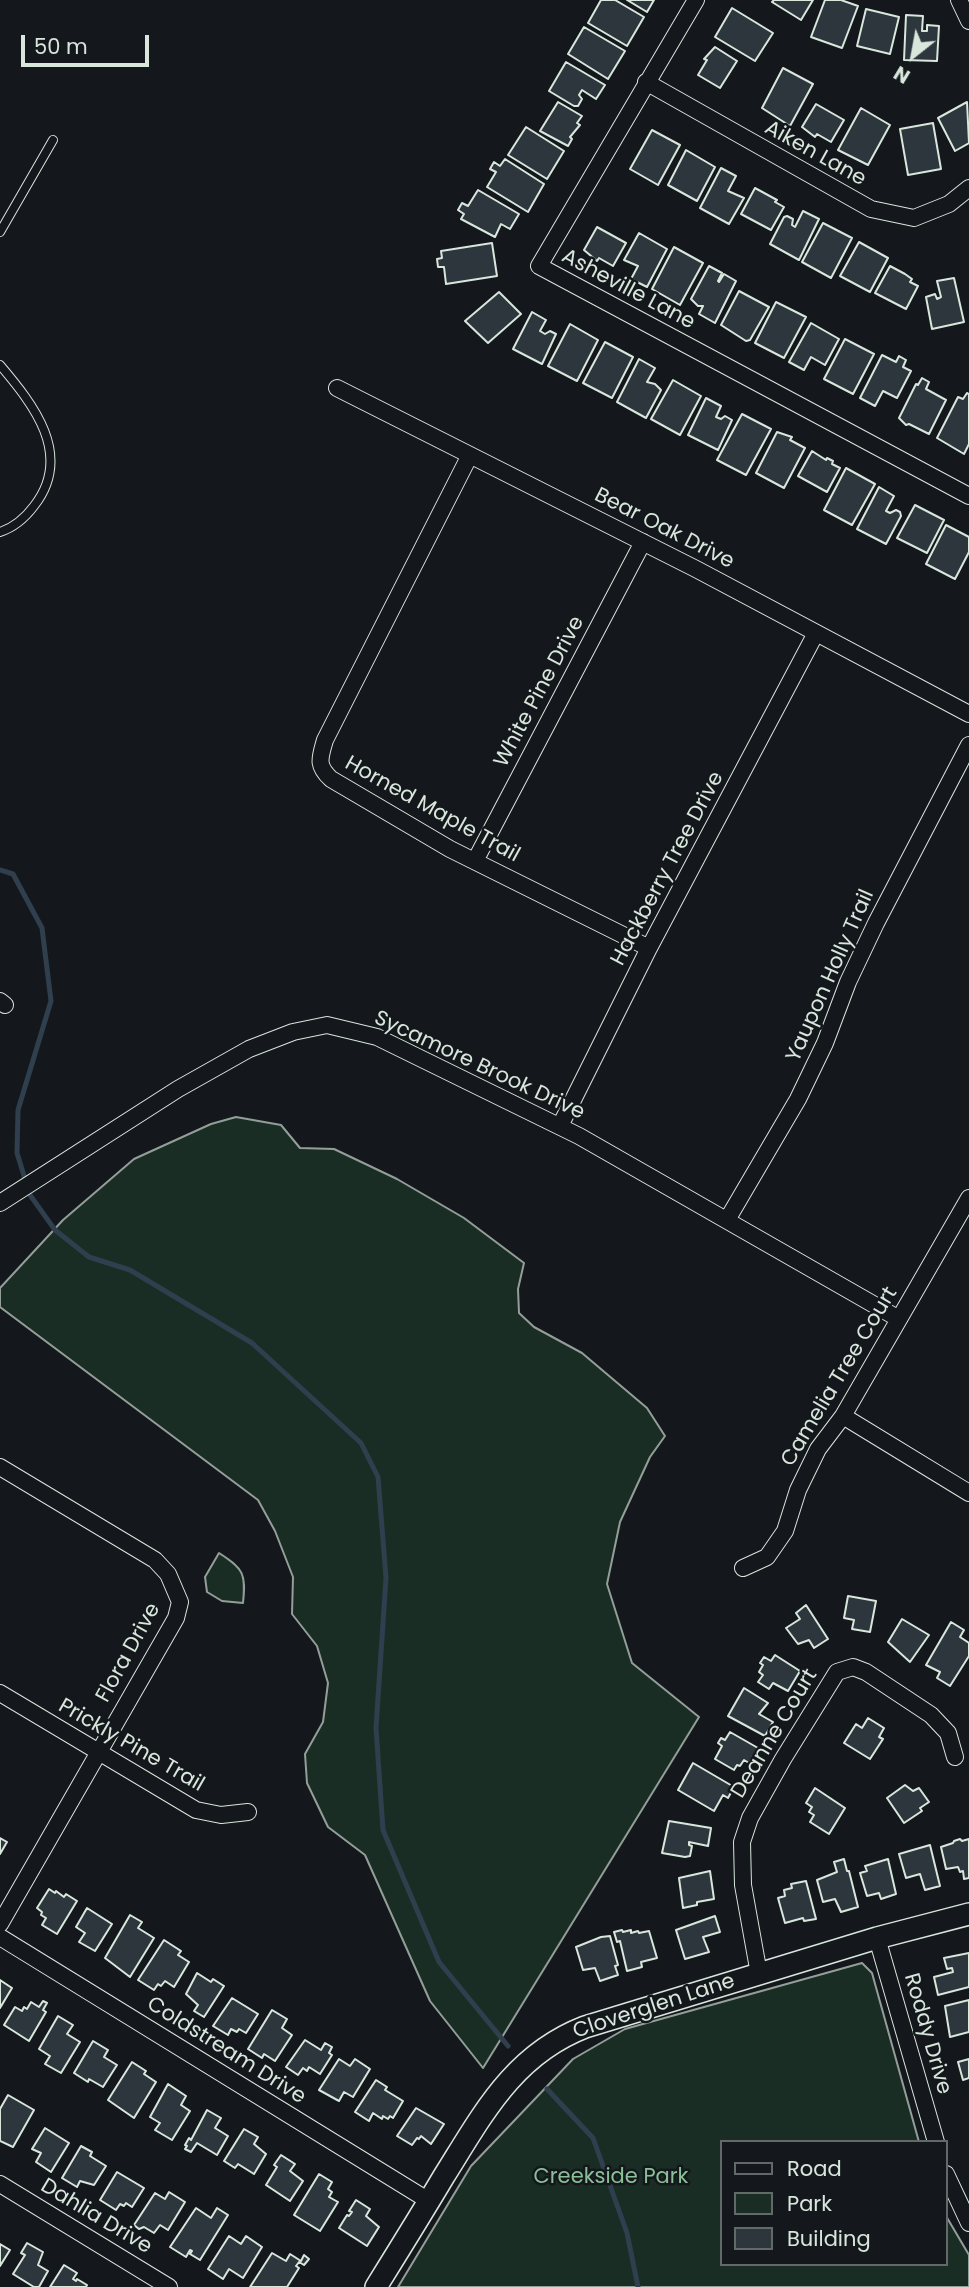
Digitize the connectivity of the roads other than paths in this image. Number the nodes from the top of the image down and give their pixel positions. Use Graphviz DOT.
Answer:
graph roads {
  1 [pos="696,0"];
  2 [pos="959,0"];
  3 [pos="969,21"];
  4 [pos="646,82"];
  5 [pos="53,140"];
  6 [pos="969,188"];
  7 [pos="0,232"];
  8 [pos="0,365"];
  9 [pos="337,388"];
  10 [pos="470,455"];
  11 [pos="969,496"];
  12 [pos="0,532"];
  13 [pos="643,542"];
  14 [pos="816,633"];
  15 [pos="969,714"];
  16 [pos="969,745"];
  17 [pos="475,861"];
  18 [pos="649,948"];
  19 [pos="560,1126"];
  20 [pos="969,1198"];
  21 [pos="0,1203"];
  22 [pos="727,1220"];
  23 [pos="899,1319"];
  24 [pos="843,1416"];
  25 [pos="0,1467"];
  26 [pos="969,1493"];
  27 [pos="743,1568"];
  28 [pos="0,1693"];
  29 [pos="98,1752"];
  30 [pos="955,1757"];
  31 [pos="248,1812"];
  32 [pos="969,1914"];
  33 [pos="0,1924"];
  34 [pos="0,1937"];
  35 [pos="877,1938"];
  36 [pos="760,1974"];
  37 [pos="935,2140"];
  38 [pos="948,2178"];
  39 [pos="0,2184"];
  40 [pos="429,2202"];
  41 [pos="969,2222"];
  42 [pos="169,2287"];
  43 [pos="376,2287"];
  1 -- 4 [label="street, Asheville Lane"];
  2 -- 3 [label="street"];
  4 -- 6 [label="street, Aiken Lane"];
  4 -- 11 [label="street, Asheville Lane"];
  5 -- 7 [label="lane"];
  8 -- 12 [label="lane"];
  9 -- 10 [label="street, Bear Oak Drive"];
  10 -- 13 [label="street, Bear Oak Drive"];
  10 -- 17 [label="street, Horned Maple Trail"];
  13 -- 14 [label="street, Bear Oak Drive"];
  13 -- 17 [label="street, White Pine Drive"];
  14 -- 15 [label="street, Bear Oak Drive"];
  14 -- 18 [label="street, Hackberry Tree Drive"];
  16 -- 22 [label="street, Yaupon Holly Trail"];
  17 -- 18 [label="street, Horned Maple Trail"];
  18 -- 19 [label="street, Hackberry Tree Drive"];
  19 -- 21 [label="street, Sycamore Brook Drive"];
  19 -- 22 [label="street, Sycamore Brook Drive"];
  20 -- 23 [label="street, Camelia Tree Court"];
  22 -- 23 [label="street, Sycamore Brook Drive"];
  23 -- 24 [label="street, Camelia Tree Court"];
  24 -- 26 [label="street"];
  24 -- 27 [label="street, Camelia Tree Court"];
  25 -- 29 [label="street, Flora Drive"];
  28 -- 29 [label="street, Prickly Pine Trail"];
  29 -- 31 [label="street, Prickly Pine Trail"];
  29 -- 33 [label="street, Flora Drive"];
  30 -- 36 [label="street, Deanne Court"];
  32 -- 35 [label="street, Cloverglen Lane"];
  34 -- 40 [label="street, Coldstream Drive"];
  35 -- 36 [label="street, Cloverglen Lane"];
  35 -- 37 [label="street, Roddy Drive"];
  36 -- 40 [label="street, Cloverglen Lane"];
  38 -- 41 [label="street"];
  39 -- 42 [label="street, Dahlia Drive"];
  40 -- 43 [label="street, Cloverglen Lane"];
}
